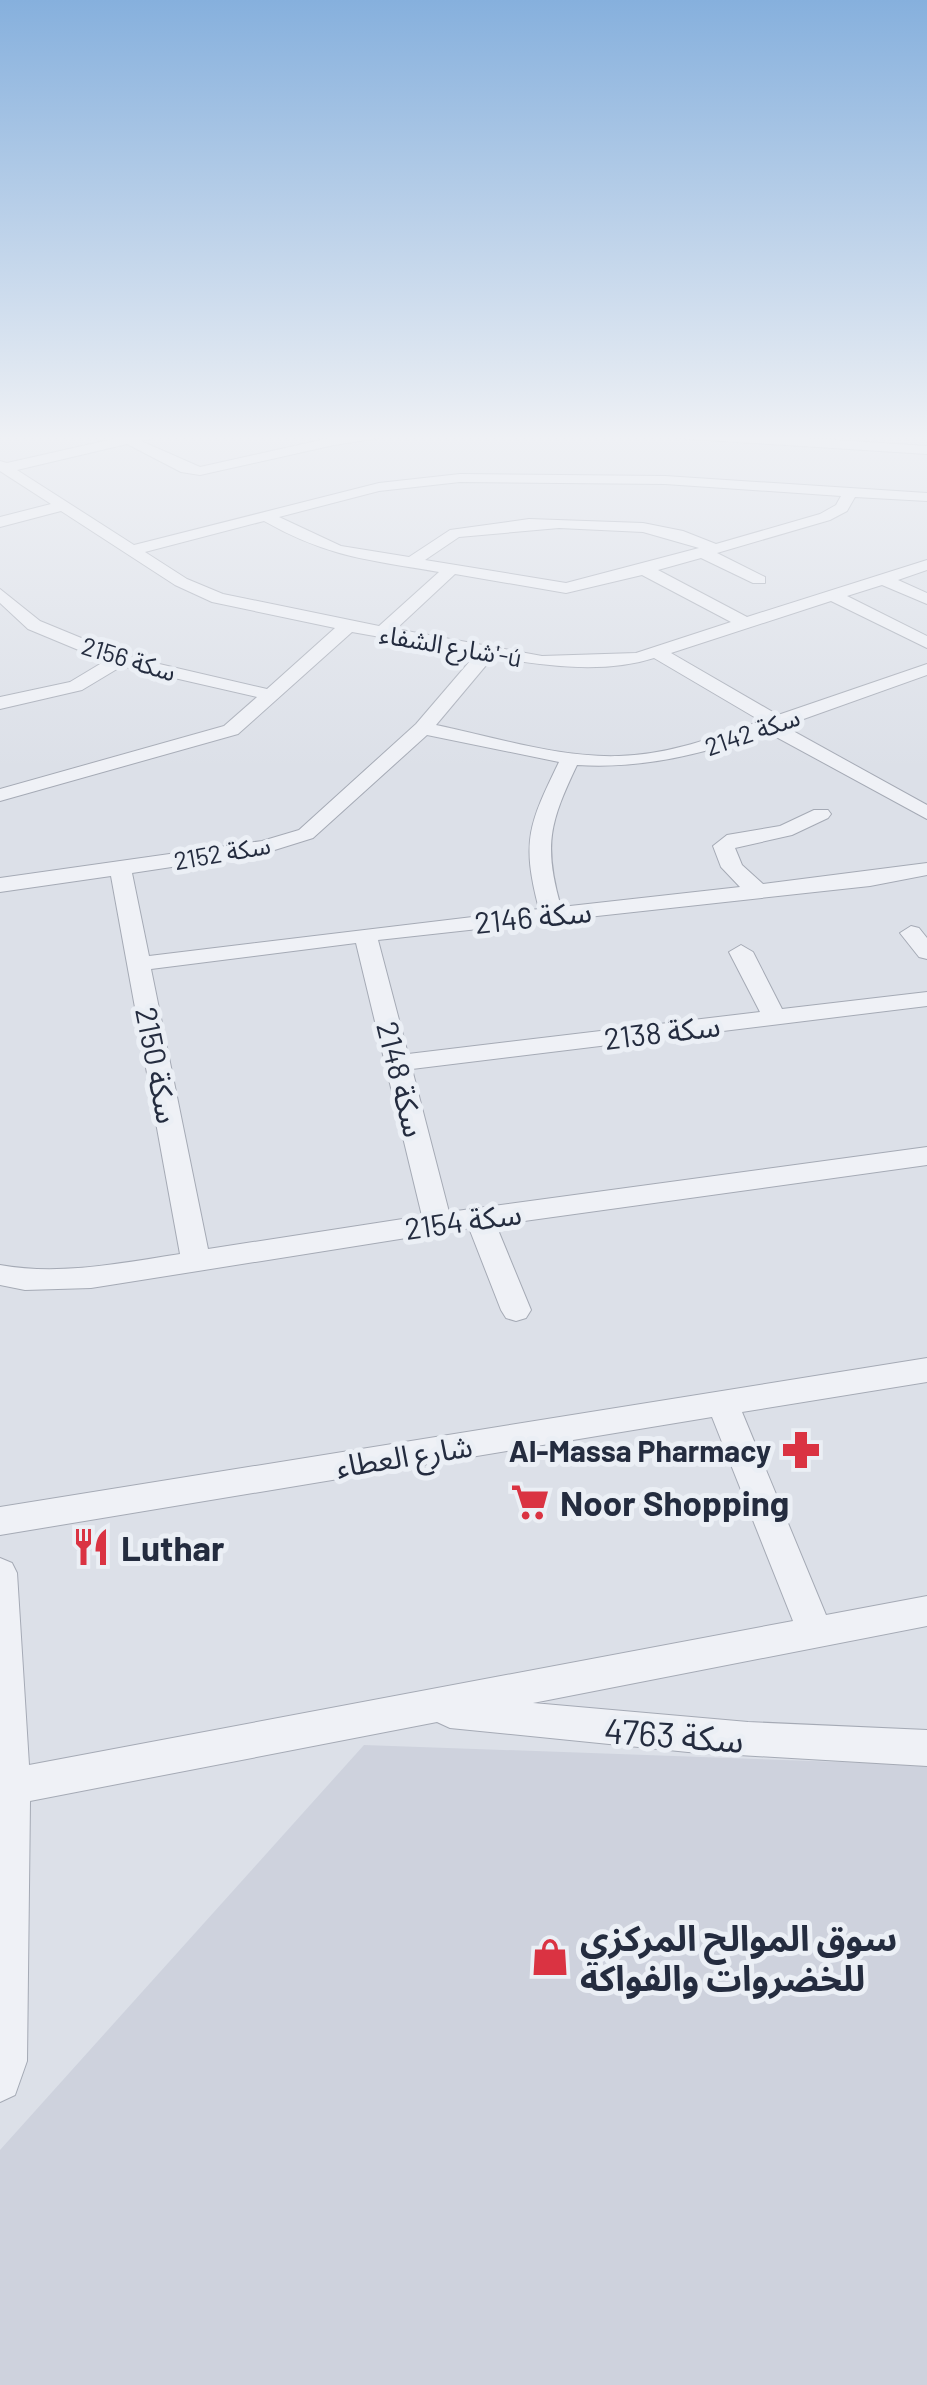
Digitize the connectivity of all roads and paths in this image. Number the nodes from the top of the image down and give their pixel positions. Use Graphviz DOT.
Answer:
graph roads {
  1 [pos="125,545"];
  2 [pos="151,545"];
  3 [pos="321,545"];
  4 [pos="433,545"];
  5 [pos="699,545"];
  6 [pos="728,545"];
  7 [pos="132,550"];
  8 [pos="708,551"];
  9 [pos="411,563"];
  10 [pos="927,564"];
  11 [pos="643,569"];
  12 [pos="450,570"];
  13 [pos="883,578"];
  14 [pos="759,580"];
  15 [pos="0,594"];
  16 [pos="832,595"];
  17 [pos="927,599"];
  18 [pos="745,623"];
  19 [pos="348,626"];
  20 [pos="382,632"];
  21 [pos="927,643"];
  22 [pos="488,652"];
  23 [pos="656,652"];
  24 [pos="120,660"];
  25 [pos="927,669"];
  26 [pos="898,680"];
  27 [pos="270,694"];
  28 [pos="927,695"];
  29 [pos="0,703"];
  30 [pos="773,723"];
  31 [pos="423,728"];
  32 [pos="570,759"];
  33 [pos="0,795"];
  34 [pos="927,813"];
  35 [pos="821,814"];
  36 [pos="120,868"];
  37 [pos="927,869"];
  38 [pos="0,885"];
  39 [pos="758,892"];
  40 [pos="552,914"];
  41 [pos="912,932"];
  42 [pos="365,935"];
  43 [pos="741,952"];
  44 [pos="927,952"];
  45 [pos="139,964"];
  46 [pos="927,999"];
  47 [pos="775,1018"];
  48 [pos="398,1063"];
  49 [pos="927,1156"];
  50 [pos="479,1218"];
  51 [pos="438,1223"];
  52 [pos="196,1262"];
  53 [pos="0,1275"];
  54 [pos="516,1310"];
  55 [pos="927,1370"];
  56 [pos="722,1403"];
  57 [pos="0,1521"];
  58 [pos="0,1572"];
  59 [pos="927,1610"];
  60 [pos="814,1632"];
  61 [pos="422,1708"];
  62 [pos="927,1748"];
  63 [pos="5,1788"];
  64 [pos="3,2029"];
  65 [pos="0,2080"];
  1 -- 7 [label="street, شارع الشفاء'-ú"];
  2 -- 7 [label="street"];
  3 -- 9 [label="street"];
  4 -- 9 [label="street"];
  5 -- 8 [label="street"];
  6 -- 8 [label="street"];
  7 -- 19 [label="street, شارع الشفاء'-ú"];
  8 -- 11 [label="street"];
  8 -- 14 [label="street"];
  9 -- 12 [label="street"];
  10 -- 13 [label="street, شارع الشفاء'-ú"];
  11 -- 12 [label="street"];
  11 -- 18 [label="street"];
  12 -- 20 [label="street"];
  13 -- 16 [label="street, شارع الشفاء'-ú"];
  13 -- 17 [label="street"];
  15 -- 24 [label="street, سكة 2156"];
  16 -- 18 [label="street, شارع الشفاء'-ú"];
  16 -- 21 [label="street"];
  18 -- 23 [label="street, شارع الشفاء'-ú"];
  19 -- 20 [label="street, شارع الشفاء'-ú"];
  19 -- 27 [label="street"];
  20 -- 22 [label="street, شارع الشفاء'-ú"];
  22 -- 23 [label="street, شارع الشفاء'-ú"];
  22 -- 31 [label="street, سكة 2152"];
  23 -- 30 [label="street"];
  24 -- 27 [label="street, سكة 2156"];
  24 -- 29 [label="street"];
  25 -- 26 [label="street, سكة 2142"];
  26 -- 28 [label="street"];
  26 -- 30 [label="street, سكة 2142"];
  27 -- 33 [label="street"];
  30 -- 32 [label="street, سكة 2142"];
  30 -- 34 [label="street"];
  31 -- 32 [label="street, سكة 2142"];
  31 -- 36 [label="street, سكة 2152"];
  32 -- 40 [label="street"];
  35 -- 39 [label="street"];
  36 -- 38 [label="street, سكة 2152"];
  36 -- 45 [label="street, سكة 2150"];
  37 -- 39 [label="street, سكة 2146"];
  39 -- 40 [label="street, سكة 2146"];
  40 -- 42 [label="street, سكة 2146"];
  41 -- 44 [label="street"];
  42 -- 45 [label="street, سكة 2146"];
  42 -- 48 [label="street, سكة 2148"];
  43 -- 47 [label="street"];
  45 -- 52 [label="street, سكة 2150"];
  46 -- 47 [label="street, سكة 2138"];
  47 -- 48 [label="street, سكة 2138"];
  48 -- 51 [label="street, سكة 2148"];
  49 -- 50 [label="street, سكة 2154"];
  50 -- 51 [label="street, سكة 2154"];
  50 -- 54 [label="street"];
  51 -- 52 [label="street, سكة 2154"];
  52 -- 53 [label="street, سكة 2154"];
  55 -- 56 [label="street, شارع العطاء"];
  56 -- 57 [label="street, شارع العطاء"];
  56 -- 60 [label="street"];
  58 -- 63 [label="street"];
  59 -- 60 [label="street"];
  60 -- 61 [label="street"];
  61 -- 62 [label="street, سكة 4763"];
  61 -- 63 [label="street"];
  63 -- 64 [label="street"];
  64 -- 65 [label="street"];
}
